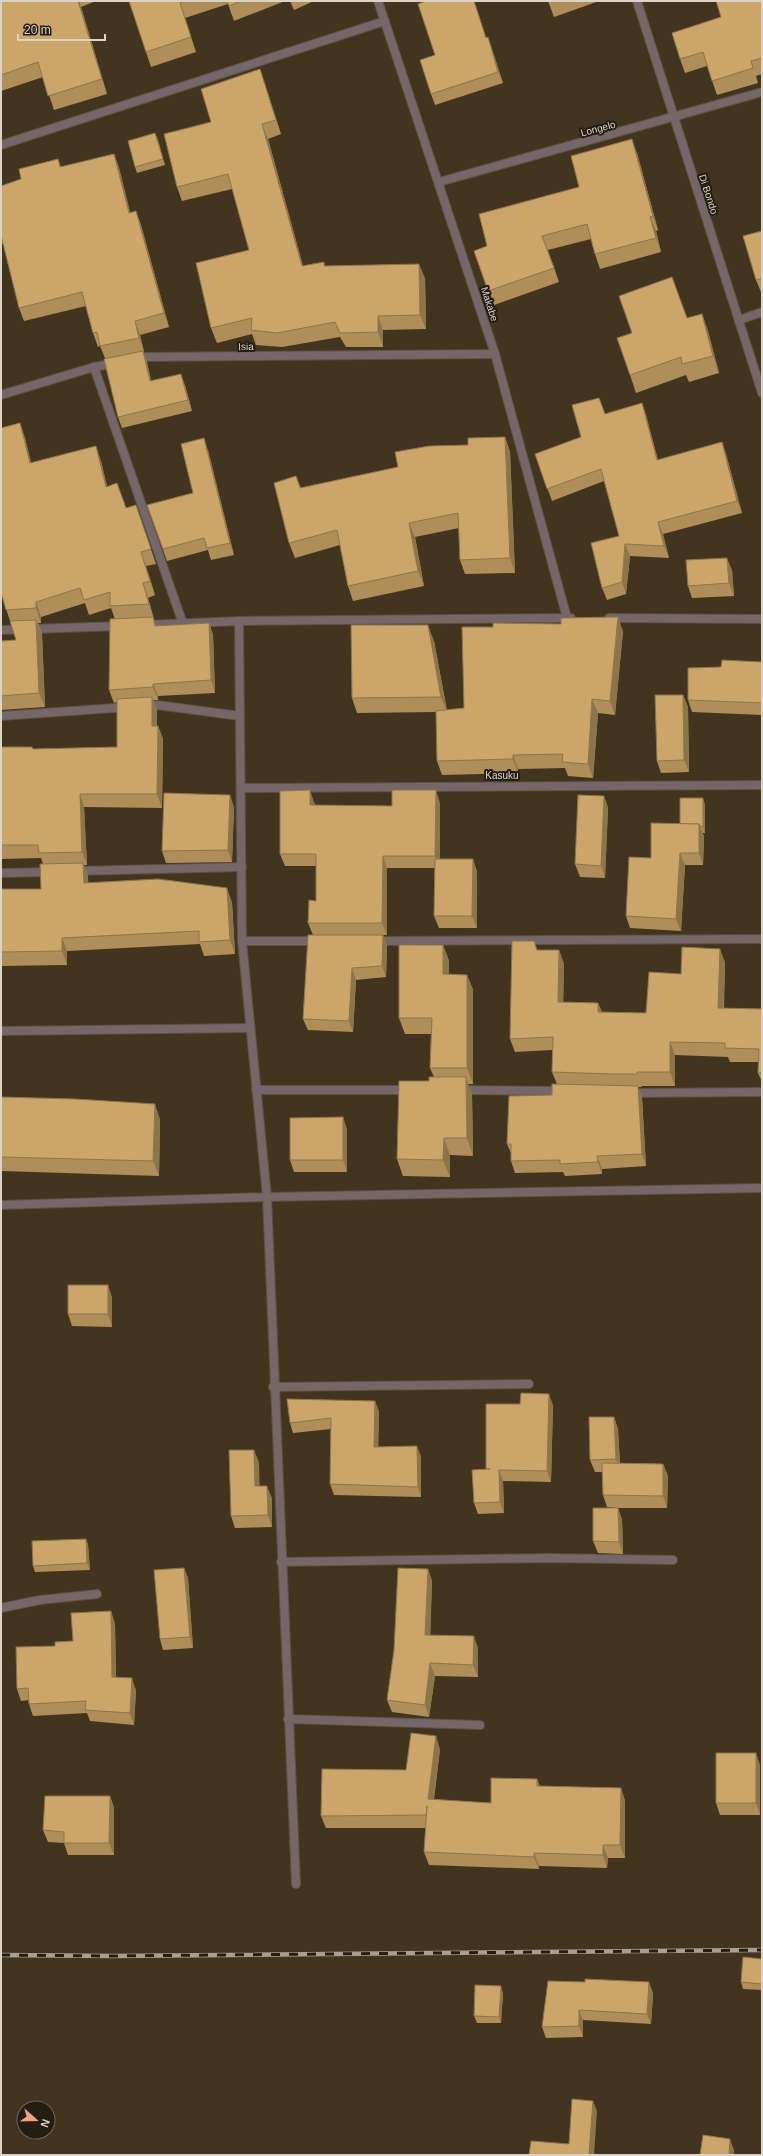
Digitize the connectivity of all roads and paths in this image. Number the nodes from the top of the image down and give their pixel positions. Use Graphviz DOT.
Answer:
graph roads {
  1 [pos="378,1"];
  2 [pos="637,1"];
  3 [pos="386,21"];
  4 [pos="762,92"];
  5 [pos="674,118"];
  6 [pos="1,146"];
  7 [pos="439,182"];
  8 [pos="762,312"];
  9 [pos="739,320"];
  10 [pos="495,354"];
  11 [pos="94,367"];
  12 [pos="762,394"];
  13 [pos="1,395"];
  14 [pos="567,618"];
  15 [pos="582,618"];
  16 [pos="598,618"];
  17 [pos="762,619"];
  18 [pos="239,621"];
  19 [pos="183,624"];
  20 [pos="1,630"];
  21 [pos="1,716"];
  22 [pos="240,716"];
  23 [pos="762,785"];
  24 [pos="241,788"];
  25 [pos="242,867"];
  26 [pos="1,873"];
  27 [pos="762,939"];
  28 [pos="242,941"];
  29 [pos="329,941"];
  30 [pos="369,941"];
  31 [pos="249,1028"];
  32 [pos="1,1030"];
  33 [pos="256,1090"];
  34 [pos="420,1090"];
  35 [pos="452,1090"];
  36 [pos="570,1091"];
  37 [pos="625,1092"];
  38 [pos="762,1092"];
  39 [pos="762,1188"];
  40 [pos="267,1197"];
  41 [pos="1,1205"];
  42 [pos="529,1384"];
  43 [pos="273,1387"];
  44 [pos="673,1560"];
  45 [pos="281,1562"];
  46 [pos="97,1594"];
  47 [pos="1,1608"];
  48 [pos="288,1720"];
  49 [pos="480,1725"];
  50 [pos="296,1884"];
  1 -- 3 [label="street, Makabe"];
  2 -- 5 [label="street, Di Bondo"];
  3 -- 6 [label="street"];
  3 -- 7 [label="street, Makabe"];
  4 -- 5 [label="street, Longelo"];
  5 -- 7 [label="street, Longelo"];
  5 -- 9 [label="street, Di Bondo"];
  7 -- 10 [label="street, Makabe"];
  8 -- 9 [label="street"];
  9 -- 12 [label="street, Di Bondo"];
  10 -- 11 [label="street, Isia"];
  10 -- 14 [label="street, Makabe"];
  11 -- 13 [label="street, Isia"];
  11 -- 19 [label="street"];
  14 -- 15 [label="street"];
  14 -- 18 [label="street"];
  16 -- 17 [label="street"];
  18 -- 19 [label="street"];
  18 -- 22 [label="street"];
  19 -- 20 [label="street"];
  21 -- 22 [label="street"];
  22 -- 24 [label="street"];
  23 -- 24 [label="street, Kasuku"];
  24 -- 25 [label="street"];
  25 -- 26 [label="street"];
  25 -- 28 [label="street"];
  27 -- 30 [label="street"];
  28 -- 29 [label="street"];
  28 -- 31 [label="street"];
  31 -- 32 [label="street"];
  31 -- 33 [label="street"];
  33 -- 34 [label="street"];
  33 -- 40 [label="street"];
  35 -- 36 [label="street"];
  37 -- 38 [label="street"];
  39 -- 40 [label="street"];
  40 -- 41 [label="street"];
  40 -- 43 [label="street"];
  42 -- 43 [label="street"];
  43 -- 45 [label="street"];
  44 -- 45 [label="street"];
  45 -- 48 [label="street"];
  46 -- 47 [label="street"];
  48 -- 49 [label="street"];
  48 -- 50 [label="street"];
}
